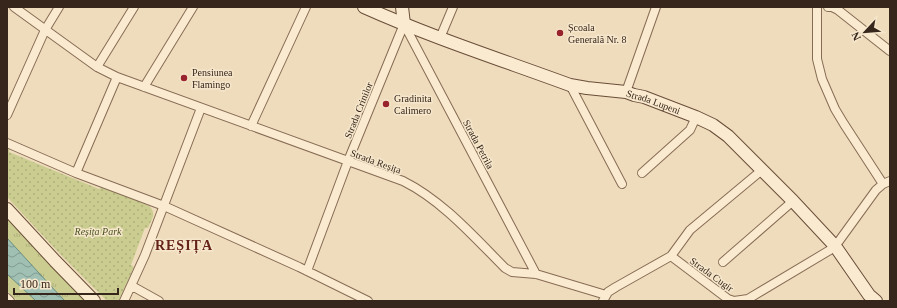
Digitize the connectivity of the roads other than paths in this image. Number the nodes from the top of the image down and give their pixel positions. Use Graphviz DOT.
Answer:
graph roads {
  1 [pos="14,7"];
  2 [pos="58,7"];
  3 [pos="134,7"];
  4 [pos="193,7"];
  5 [pos="306,7"];
  6 [pos="364,7"];
  7 [pos="402,7"];
  8 [pos="453,7"];
  9 [pos="656,7"];
  10 [pos="817,7"];
  11 [pos="828,7"];
  12 [pos="404,24"];
  13 [pos="45,30"];
  14 [pos="440,38"];
  15 [pos="890,50"];
  16 [pos="98,67"];
  17 [pos="117,77"];
  18 [pos="570,85"];
  19 [pos="144,87"];
  20 [pos="626,92"];
  21 [pos="201,108"];
  22 [pos="7,115"];
  23 [pos="696,117"];
  24 [pos="251,126"];
  25 [pos="7,143"];
  26 [pos="348,161"];
  27 [pos="762,170"];
  28 [pos="76,172"];
  29 [pos="642,173"];
  30 [pos="887,182"];
  31 [pos="622,184"];
  32 [pos="793,201"];
  33 [pos="164,206"];
  34 [pos="7,209"];
  35 [pos="835,246"];
  36 [pos="671,256"];
  37 [pos="723,262"];
  38 [pos="307,271"];
  39 [pos="536,274"];
  40 [pos="132,286"];
  41 [pos="7,298"];
  42 [pos="604,299"];
  43 [pos="10,301"];
  44 [pos="94,301"];
  45 [pos="124,301"];
  46 [pos="159,301"];
  47 [pos="368,301"];
  48 [pos="876,301"];
  1 -- 13 [label="street, Strada Reșița"];
  2 -- 13 [label="street"];
  3 -- 16 [label="street"];
  4 -- 19 [label="street"];
  5 -- 24 [label="street"];
  6 -- 12 [label="street, Strada Lupeni"];
  7 -- 12 [label="street"];
  8 -- 14 [label="street"];
  9 -- 20 [label="street"];
  10 -- 30 [label="street"];
  11 -- 15 [label="street"];
  12 -- 14 [label="street, Strada Lupeni"];
  12 -- 26 [label="street, Strada Crinilor"];
  12 -- 39 [label="street, Strada Petrila"];
  13 -- 16 [label="street, Strada Reșița"];
  13 -- 22 [label="street"];
  14 -- 18 [label="street, Strada Lupeni"];
  16 -- 17 [label="street, Strada Reșița"];
  17 -- 19 [label="street, Strada Reșița"];
  17 -- 28 [label="street"];
  18 -- 20 [label="street, Strada Lupeni"];
  18 -- 31 [label="street"];
  19 -- 21 [label="street, Strada Reșița"];
  20 -- 23 [label="street, Strada Lupeni"];
  21 -- 24 [label="street, Strada Reșița"];
  21 -- 33 [label="street"];
  23 -- 27 [label="street, Strada Lupeni"];
  23 -- 29 [label="street"];
  24 -- 26 [label="street, Strada Reșița"];
  25 -- 28 [label="street"];
  26 -- 38 [label="street, Strada Crinilor"];
  26 -- 39 [label="street, Strada Reșița"];
  27 -- 32 [label="street, Strada Lupeni"];
  27 -- 36 [label="street"];
  28 -- 33 [label="street"];
  30 -- 35 [label="street"];
  32 -- 35 [label="street, Strada Lupeni"];
  32 -- 37 [label="street"];
  33 -- 38 [label="street"];
  33 -- 40 [label="street"];
  34 -- 44 [label="street"];
  35 -- 36 [label="street, Strada Cugir"];
  35 -- 48 [label="street, Strada Lupeni"];
  36 -- 42 [label="street"];
  38 -- 47 [label="street"];
  39 -- 42 [label="street, Strada Reșița"];
  40 -- 45 [label="street"];
  40 -- 46 [label="street"];
  41 -- 43 [label="street"];
}
